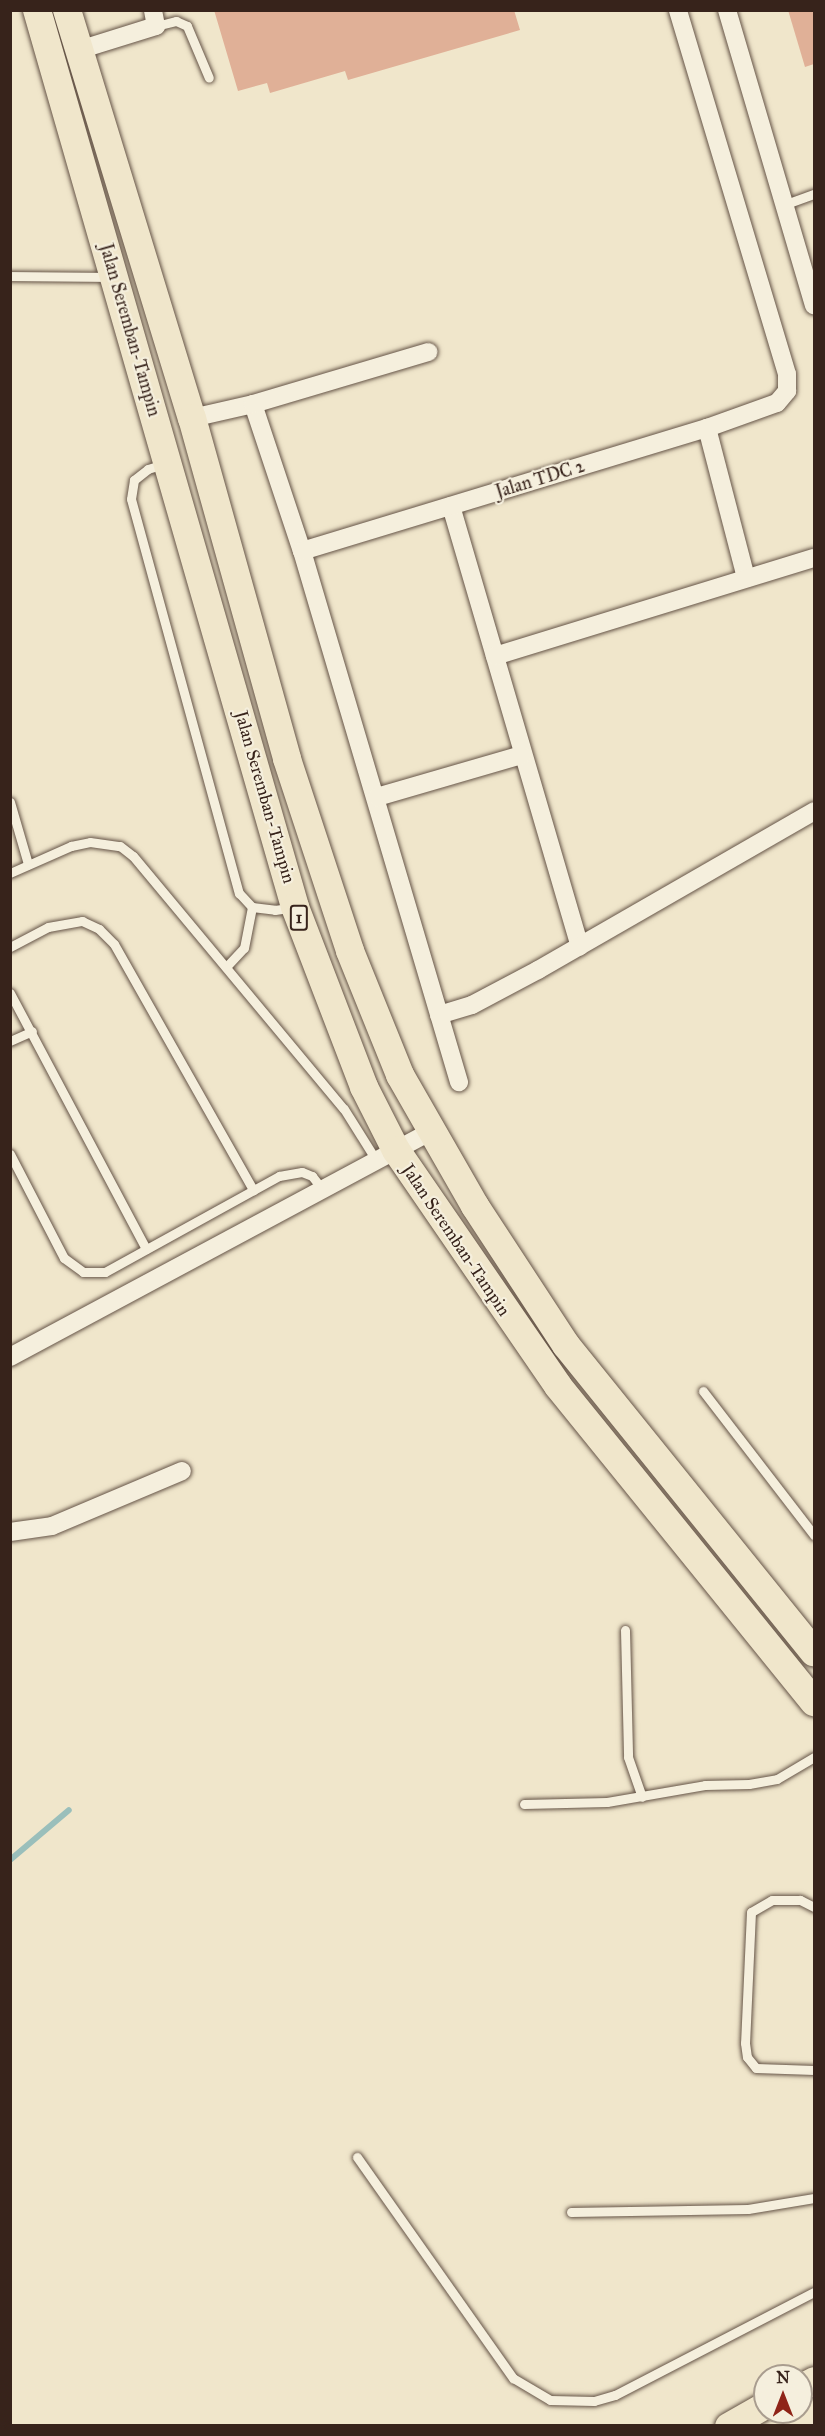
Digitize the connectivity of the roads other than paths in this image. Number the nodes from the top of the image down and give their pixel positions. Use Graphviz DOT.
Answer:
graph roads {
  1 [pos="37,10"];
  2 [pos="67,10"];
  3 [pos="678,10"];
  4 [pos="727,10"];
  5 [pos="155,18"];
  6 [pos="79,50"];
  7 [pos="209,78"];
  8 [pos="814,195"];
  9 [pos="786,204"];
  10 [pos="10,276"];
  11 [pos="114,277"];
  12 [pos="155,301"];
  13 [pos="814,305"];
  14 [pos="124,312"];
  15 [pos="428,352"];
  16 [pos="253,404"];
  17 [pos="192,418"];
  18 [pos="707,428"];
  19 [pos="169,462"];
  20 [pos="451,506"];
  21 [pos="302,551"];
  22 [pos="814,558"];
  23 [pos="747,578"];
  24 [pos="495,656"];
  25 [pos="522,756"];
  26 [pos="377,797"];
  27 [pos="10,802"];
  28 [pos="814,811"];
  29 [pos="28,864"];
  30 [pos="10,873"];
  31 [pos="252,907"];
  32 [pos="295,907"];
  33 [pos="580,946"];
  34 [pos="10,947"];
  35 [pos="226,967"];
  36 [pos="10,993"];
  37 [pos="439,1015"];
  38 [pos="32,1031"];
  39 [pos="10,1041"];
  40 [pos="459,1082"];
  41 [pos="430,1132"];
  42 [pos="10,1154"];
  43 [pos="386,1155"];
  44 [pos="323,1190"];
  45 [pos="253,1191"];
  46 [pos="146,1249"];
  47 [pos="10,1357"];
  48 [pos="704,1391"];
  49 [pos="182,1471"];
  50 [pos="10,1532"];
  51 [pos="814,1535"];
  52 [pos="625,1630"];
  53 [pos="814,1652"];
  54 [pos="814,1702"];
  55 [pos="814,1757"];
  56 [pos="642,1797"];
  57 [pos="524,1804"];
  58 [pos="814,1907"];
  59 [pos="814,2070"];
  60 [pos="357,2157"];
  61 [pos="814,2198"];
  62 [pos="571,2212"];
  63 [pos="814,2292"];
  64 [pos="753,2412"];
  65 [pos="728,2426"];
  1 -- 11 [label="highway, Jalan Seremban-Tampin / 1"];
  2 -- 6 [label="highway, Jalan Seremban-Tampin / 1"];
  3 -- 18 [label="street, Jalan TDC 2"];
  4 -- 9 [label="street"];
  5 -- 6 [label="street"];
  5 -- 7 [label="lane"];
  6 -- 12 [label="highway, Jalan Seremban-Tampin / 1"];
  8 -- 9 [label="lane"];
  9 -- 13 [label="street"];
  10 -- 11 [label="lane"];
  11 -- 14 [label="highway, Jalan Seremban-Tampin / 1"];
  12 -- 14 [label="highway"];
  12 -- 17 [label="highway, Jalan Seremban-Tampin / 1"];
  14 -- 19 [label="highway, Jalan Seremban-Tampin / 1"];
  15 -- 16 [label="street"];
  16 -- 17 [label="street"];
  16 -- 21 [label="street"];
  17 -- 41 [label="highway, Jalan Seremban-Tampin / 1"];
  18 -- 20 [label="street, Jalan TDC 2"];
  18 -- 23 [label="street"];
  19 -- 31 [label="lane"];
  19 -- 32 [label="highway, Jalan Seremban-Tampin / 1"];
  20 -- 21 [label="street, Jalan TDC 2"];
  20 -- 24 [label="street"];
  21 -- 26 [label="street"];
  22 -- 23 [label="street"];
  23 -- 24 [label="street"];
  24 -- 25 [label="street"];
  25 -- 26 [label="street"];
  25 -- 33 [label="street"];
  26 -- 37 [label="street"];
  27 -- 29 [label="lane"];
  28 -- 33 [label="street"];
  29 -- 30 [label="lane"];
  29 -- 35 [label="lane"];
  31 -- 32 [label="lane"];
  31 -- 35 [label="lane"];
  32 -- 43 [label="highway, Jalan Seremban-Tampin / 1"];
  33 -- 37 [label="street"];
  34 -- 45 [label="lane"];
  35 -- 43 [label="lane"];
  36 -- 38 [label="lane"];
  37 -- 40 [label="street"];
  38 -- 39 [label="lane"];
  38 -- 46 [label="lane"];
  41 -- 43 [label="street"];
  41 -- 53 [label="highway, Jalan Seremban-Tampin / 1"];
  42 -- 46 [label="lane"];
  43 -- 44 [label="street"];
  43 -- 54 [label="highway, Jalan Seremban-Tampin / 1"];
  44 -- 45 [label="lane"];
  44 -- 47 [label="street"];
  45 -- 46 [label="lane"];
  48 -- 51 [label="lane"];
  49 -- 50 [label="street"];
  52 -- 56 [label="lane"];
  55 -- 56 [label="lane"];
  56 -- 57 [label="lane"];
  58 -- 59 [label="lane"];
  60 -- 63 [label="lane"];
  61 -- 62 [label="lane"];
  64 -- 65 [label="main road"];
}
